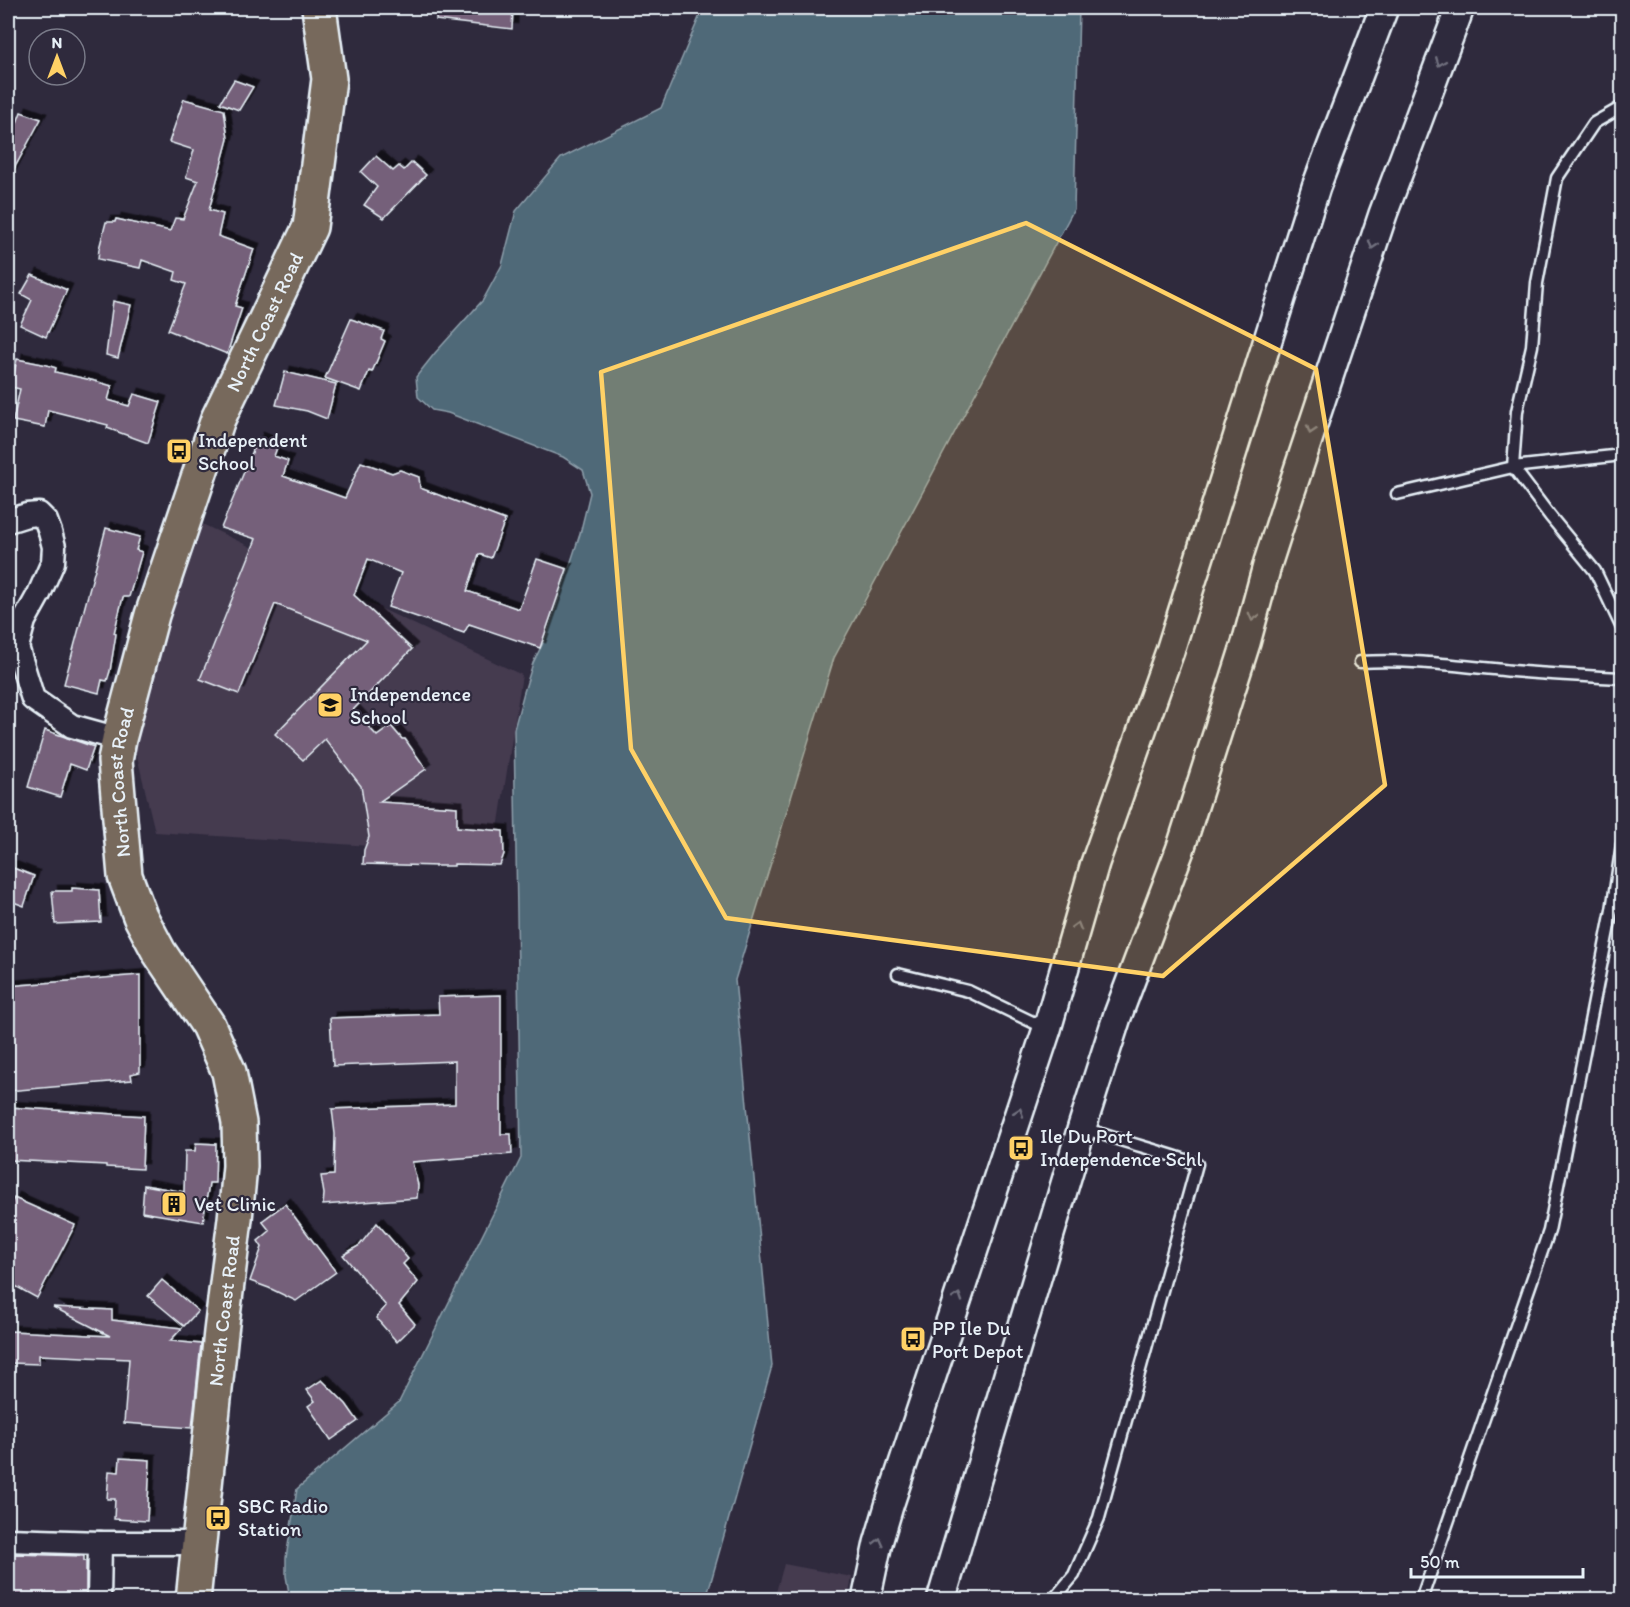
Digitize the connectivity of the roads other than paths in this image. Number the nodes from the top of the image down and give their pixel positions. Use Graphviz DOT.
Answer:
graph roads {
  1 [pos="319,8"];
  2 [pos="1384,8"];
  3 [pos="1460,8"];
  4 [pos="1623,107"];
  5 [pos="1623,455"];
  6 [pos="1513,467"];
  7 [pos="1397,494"];
  8 [pos="8,521"];
  9 [pos="1623,628"];
  10 [pos="1360,662"];
  11 [pos="1623,678"];
  12 [pos="119,738"];
  13 [pos="1623,844"];
  14 [pos="898,974"];
  15 [pos="1047,1029"];
  16 [pos="1082,1127"];
  17 [pos="8,1540"];
  18 [pos="100,1543"];
  19 [pos="199,1543"];
  20 [pos="99,1599"];
  21 [pos="193,1599"];
  22 [pos="866,1599"];
  23 [pos="941,1599"];
  24 [pos="1053,1599"];
  25 [pos="1421,1599"];
  1 -- 12 [label="main road, North Coast Road"];
  15 -- 2 [label="street, one-way"];
  3 -- 16 [label="street, one-way"];
  4 -- 6 [label="lane"];
  5 -- 6 [label="lane"];
  6 -- 7 [label="lane"];
  6 -- 9 [label="lane"];
  8 -- 12 [label="street"];
  10 -- 11 [label="lane"];
  12 -- 19 [label="main road, North Coast Road"];
  13 -- 25 [label="lane"];
  14 -- 15 [label="lane"];
  22 -- 15 [label="street, one-way"];
  16 -- 23 [label="street"];
  16 -- 24 [label="lane"];
  17 -- 18 [label="street"];
  18 -- 19 [label="street"];
  18 -- 20 [label="street"];
  19 -- 21 [label="main road, North Coast Road"];
}
